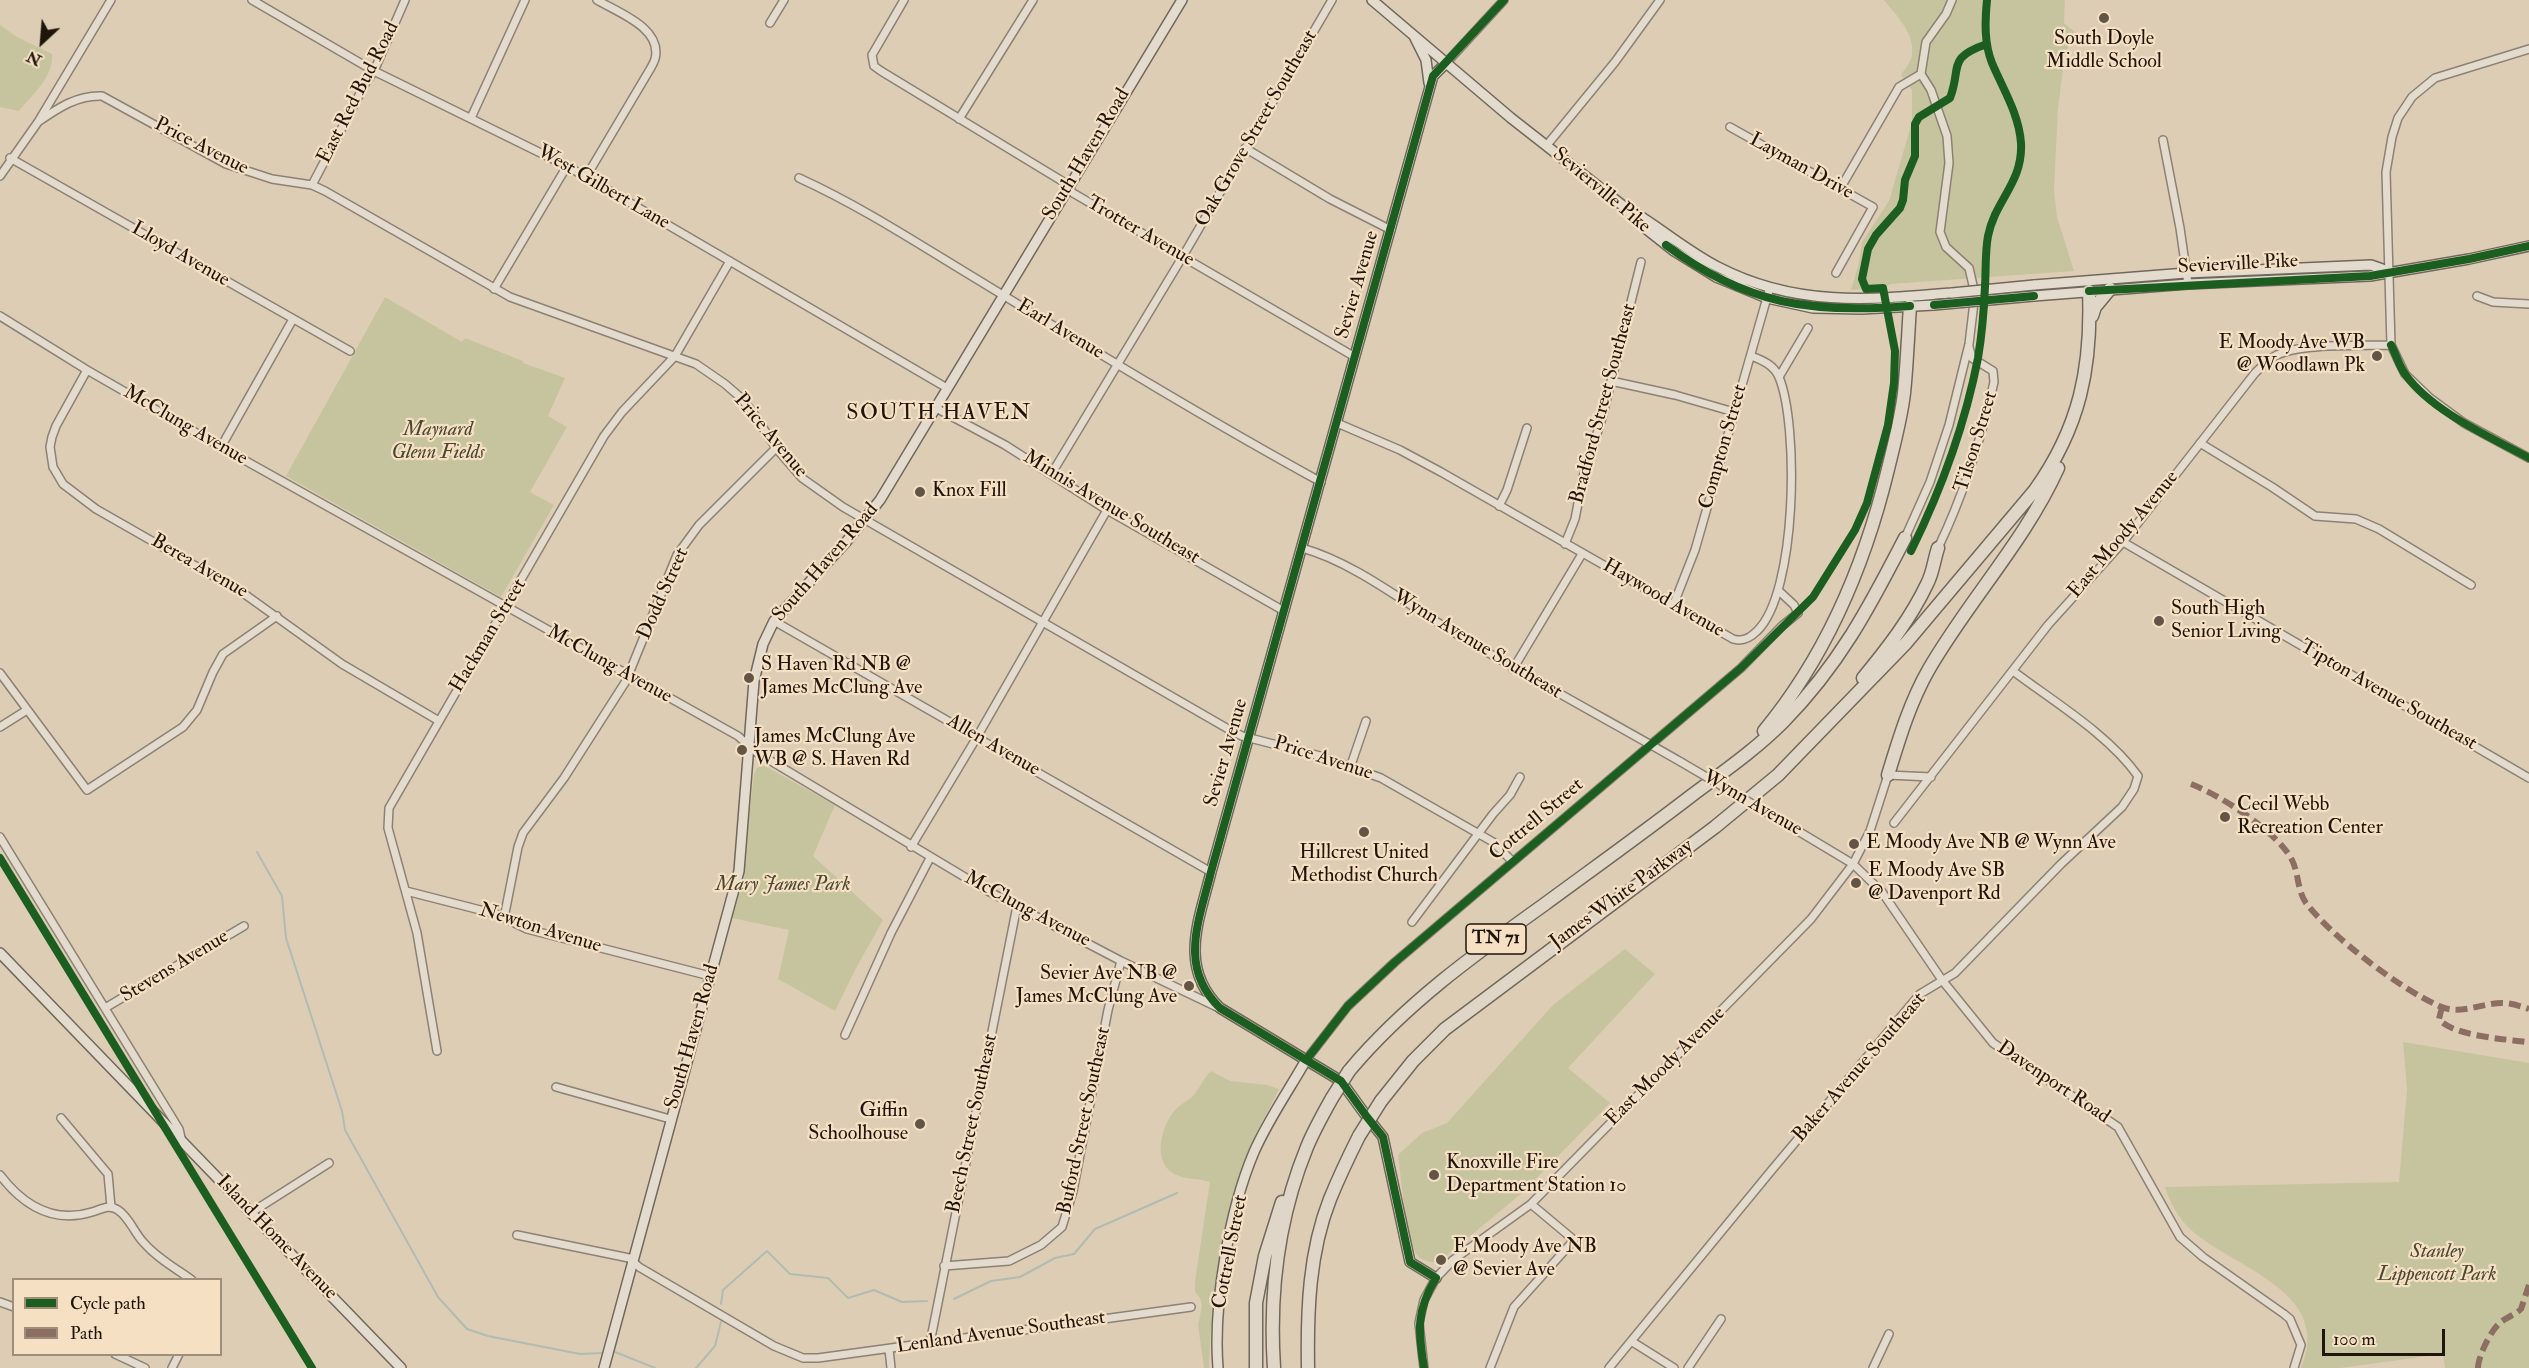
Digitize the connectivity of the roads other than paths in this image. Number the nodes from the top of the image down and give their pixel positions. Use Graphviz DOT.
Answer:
graph roads {
  1 [pos="111,0"];
  2 [pos="252,0"];
  3 [pos="405,0"];
  4 [pos="525,0"];
  5 [pos="597,0"];
  6 [pos="784,0"];
  7 [pos="903,0"];
  8 [pos="1032,0"];
  9 [pos="1182,0"];
  10 [pos="1332,0"];
  11 [pos="1372,0"];
  12 [pos="1504,0"];
  13 [pos="1660,0"];
  14 [pos="1952,0"];
  15 [pos="770,23"];
  16 [pos="1413,34"];
  17 [pos="2529,50"];
  18 [pos="1447,62"];
  19 [pos="374,71"];
  20 [pos="1921,74"];
  21 [pos="1430,87"];
  22 [pos="471,118"];
  23 [pos="959,119"];
  24 [pos="38,122"];
  25 [pos="1730,127"];
  26 [pos="2163,140"];
  27 [pos="1547,145"];
  28 [pos="1245,148"];
  29 [pos="10,158"];
  30 [pos="567,166"];
  31 [pos="0,176"];
  32 [pos="586,177"];
  33 [pos="799,178"];
  34 [pos="312,185"];
  35 [pos="1067,187"];
  36 [pos="1840,189"];
  37 [pos="1622,205"];
  38 [pos="1391,230"];
  39 [pos="2529,246"];
  40 [pos="1183,256"];
  41 [pos="730,261"];
  42 [pos="1641,262"];
  43 [pos="2388,271"];
  44 [pos="1836,273"];
  45 [pos="2186,273"];
  46 [pos="2188,284"];
  47 [pos="2089,286"];
  48 [pos="1770,288"];
  49 [pos="494,289"];
  50 [pos="2110,289"];
  51 [pos="1003,295"];
  52 [pos="2477,296"];
  53 [pos="1767,298"];
  54 [pos="1910,301"];
  55 [pos="2529,304"];
  56 [pos="0,315"];
  57 [pos="293,319"];
  58 [pos="1808,328"];
  59 [pos="2089,332"];
  60 [pos="1968,344"];
  61 [pos="2391,345"];
  62 [pos="350,351"];
  63 [pos="675,356"];
  64 [pos="1751,356"];
  65 [pos="1355,357"];
  66 [pos="1977,363"];
  67 [pos="1117,365"];
  68 [pos="87,370"];
  69 [pos="1962,373"];
  70 [pos="1779,377"];
  71 [pos="1611,381"];
  72 [pos="947,388"];
  73 [pos="936,408"];
  74 [pos="1734,412"];
  75 [pos="1337,423"];
  76 [pos="1527,428"];
  77 [pos="2069,433"];
  78 [pos="2200,443"];
  79 [pos="221,447"];
  80 [pos="776,448"];
  81 [pos="2529,458"];
  82 [pos="1052,473"];
  83 [pos="1321,482"];
  84 [pos="1499,506"];
  85 [pos="1107,510"];
  86 [pos="866,520"];
  87 [pos="1905,538"];
  88 [pos="2123,542"];
  89 [pos="1565,544"];
  90 [pos="1302,548"];
  91 [pos="1938,548"];
  92 [pos="1582,554"];
  93 [pos="2471,585"];
  94 [pos="1779,592"];
  95 [pos="1673,606"];
  96 [pos="505,608"];
  97 [pos="1284,611"];
  98 [pos="278,616"];
  99 [pos="774,621"];
  100 [pos="1044,622"];
  101 [pos="1514,669"];
  102 [pos="2013,671"];
  103 [pos="0,673"];
  104 [pos="629,676"];
  105 [pos="27,710"];
  106 [pos="439,721"];
  107 [pos="1366,722"];
  108 [pos="0,727"];
  109 [pos="977,737"];
  110 [pos="1249,737"];
  111 [pos="1809,744"];
  112 [pos="1650,745"];
  113 [pos="749,746"];
  114 [pos="1351,765"];
  115 [pos="1721,774"];
  116 [pos="1888,776"];
  117 [pos="1520,777"];
  118 [pos="1930,777"];
  119 [pos="2529,778"];
  120 [pos="1894,823"];
  121 [pos="1479,834"];
  122 [pos="0,837"];
  123 [pos="911,847"];
  124 [pos="930,858"];
  125 [pos="1513,862"];
  126 [pos="1853,864"];
  127 [pos="1211,872"];
  128 [pos="406,891"];
  129 [pos="1017,906"];
  130 [pos="504,918"];
  131 [pos="1412,922"];
  132 [pos="244,926"];
  133 [pos="0,953"];
  134 [pos="1121,961"];
  135 [pos="710,976"];
  136 [pos="1942,980"];
  137 [pos="105,1008"];
  138 [pos="1220,1008"];
  139 [pos="845,1035"];
  140 [pos="437,1051"];
  141 [pos="1306,1060"];
  142 [pos="556,1087"];
  143 [pos="61,1118"];
  144 [pos="670,1119"];
  145 [pos="182,1142"];
  146 [pos="1307,1147"];
  147 [pos="328,1164"];
  148 [pos="0,1175"];
  149 [pos="1531,1203"];
  150 [pos="111,1207"];
  151 [pos="252,1212"];
  152 [pos="517,1235"];
  153 [pos="634,1262"];
  154 [pos="944,1266"];
  155 [pos="189,1278"];
  156 [pos="1436,1278"];
  157 [pos="1191,1307"];
  158 [pos="1721,1319"];
  159 [pos="1889,1334"];
  160 [pos="1632,1341"];
  161 [pos="930,1342"];
  162 [pos="888,1348"];
  163 [pos="119,1356"];
  164 [pos="145,1368"];
  165 [pos="401,1368"];
  166 [pos="604,1368"];
  167 [pos="891,1368"];
  168 [pos="1218,1368"];
  169 [pos="1256,1368"];
  170 [pos="1274,1368"];
  171 [pos="1308,1368"];
  172 [pos="1424,1368"];
  173 [pos="1490,1368"];
  174 [pos="1609,1368"];
  175 [pos="1674,1368"];
  176 [pos="1688,1368"];
  177 [pos="1873,1368"];
  178 [pos="2294,1368"];
  1 -- 24 [label="street"];
  2 -- 19 [label="street, West Gilbert Lane"];
  3 -- 19 [label="street, East Red Bud Road"];
  4 -- 22 [label="street"];
  5 -- 32 [label="street"];
  6 -- 15 [label="street"];
  7 -- 23 [label="street, Trotter Avenue"];
  8 -- 23 [label="street"];
  9 -- 35 [label="street, South Haven Road"];
  10 -- 28 [label="street, Oak Grove Street Southeast"];
  11 -- 16 [label="street, Sevierville Pike"];
  12 -- 18 [label="street"];
  13 -- 27 [label="street"];
  14 -- 20 [label="street"];
  16 -- 18 [label="street, Sevierville Pike"];
  16 -- 21 [label="street"];
  17 -- 43 [label="street"];
  18 -- 21 [label="street, Sevier Avenue"];
  18 -- 27 [label="street, Sevierville Pike"];
  19 -- 22 [label="street, West Gilbert Lane"];
  19 -- 34 [label="street, East Red Bud Road"];
  20 -- 36 [label="street"];
  20 -- 60 [label="street, Tilson Street"];
  21 -- 38 [label="street, Sevier Avenue"];
  22 -- 30 [label="street, West Gilbert Lane"];
  23 -- 35 [label="street, Trotter Avenue"];
  24 -- 29 [label="street"];
  24 -- 34 [label="street, Price Avenue"];
  25 -- 36 [label="street, Layman Drive"];
  26 -- 45 [label="street"];
  27 -- 37 [label="street, Sevierville Pike"];
  28 -- 38 [label="street"];
  28 -- 40 [label="street, Oak Grove Street Southeast"];
  29 -- 31 [label="street"];
  29 -- 57 [label="street, Lloyd Avenue"];
  30 -- 32 [label="street, West Gilbert Lane"];
  30 -- 49 [label="street"];
  32 -- 41 [label="street, West Gilbert Lane"];
  33 -- 51 [label="street, Earl Avenue"];
  34 -- 49 [label="street, Price Avenue"];
  35 -- 40 [label="street, Trotter Avenue"];
  35 -- 51 [label="street, South Haven Road"];
  36 -- 44 [label="street, Layman Drive"];
  37 -- 48 [label="street, Sevierville Pike"];
  37 -- 53 [label="street, Sevierville Pike"];
  38 -- 65 [label="street, Sevier Avenue"];
  39 -- 43 [label="street"];
  40 -- 65 [label="street, Trotter Avenue"];
  40 -- 67 [label="street, Oak Grove Street Southeast"];
  41 -- 63 [label="street, Hackman Street"];
  41 -- 72 [label="street, West Gilbert Lane"];
  42 -- 71 [label="street, Bradford Street Southeast"];
  43 -- 45 [label="street, Sevierville Pike"];
  43 -- 46 [label="street, Sevierville Pike"];
  43 -- 61 [label="street"];
  45 -- 46 [label="street"];
  45 -- 47 [label="street, Sevierville Pike"];
  46 -- 50 [label="street, Sevierville Pike"];
  47 -- 50 [label="street, Sevierville Pike"];
  47 -- 54 [label="street, Sevierville Pike, bridge"];
  47 -- 54 [label="street, Sevierville Pike, bridge"];
  47 -- 59 [label="highway"];
  48 -- 53 [label="street, Compton Street"];
  48 -- 54 [label="street, Sevierville Pike"];
  49 -- 63 [label="street, Price Avenue"];
  50 -- 59 [label="highway"];
  51 -- 67 [label="street, Earl Avenue"];
  51 -- 72 [label="street, South Haven Road"];
  52 -- 55 [label="street"];
  53 -- 54 [label="street, Sevierville Pike"];
  53 -- 64 [label="street, Compton Street"];
  54 -- 115 [label="highway"];
  56 -- 68 [label="street, McClung Avenue"];
  57 -- 62 [label="street, Lloyd Avenue"];
  57 -- 79 [label="street"];
  58 -- 70 [label="street"];
  59 -- 77 [label="highway"];
  60 -- 66 [label="street, Tilson Street"];
  60 -- 69 [label="street, Tilson Street"];
  61 -- 78 [label="street, East Moody Avenue"];
  61 -- 81 [label="street"];
  63 -- 80 [label="street, Price Avenue"];
  63 -- 96 [label="street, Hackman Street"];
  64 -- 70 [label="street"];
  64 -- 74 [label="street, Compton Street"];
  65 -- 75 [label="street, Sevier Avenue"];
  66 -- 69 [label="street"];
  66 -- 91 [label="street, Tilson Street"];
  67 -- 82 [label="street, Oak Grove Street Southeast"];
  67 -- 83 [label="street, Earl Avenue"];
  68 -- 79 [label="street, McClung Avenue"];
  68 -- 98 [label="street, Berea Avenue"];
  69 -- 87 [label="street, Tilson Street"];
  70 -- 94 [label="street, Haywood Avenue"];
  71 -- 74 [label="street"];
  71 -- 89 [label="street, Bradford Street Southeast"];
  72 -- 73 [label="street, South Haven Road"];
  73 -- 82 [label="street, Minnis Avenue Southeast"];
  73 -- 86 [label="street, South Haven Road"];
  74 -- 95 [label="street, Compton Street"];
  75 -- 83 [label="street, Sevier Avenue"];
  75 -- 84 [label="street, Haywood Avenue"];
  76 -- 84 [label="street"];
  77 -- 111 [label="highway"];
  77 -- 116 [label="highway"];
  78 -- 88 [label="street, East Moody Avenue"];
  78 -- 93 [label="street"];
  79 -- 96 [label="street, McClung Avenue"];
  80 -- 86 [label="street, Price Avenue"];
  80 -- 104 [label="street, Dodd Street"];
  82 -- 85 [label="street, Minnis Avenue Southeast"];
  83 -- 90 [label="street, Sevier Avenue"];
  84 -- 89 [label="street, Haywood Avenue"];
  85 -- 97 [label="street, Minnis Avenue Southeast"];
  85 -- 100 [label="street"];
  86 -- 99 [label="street, South Haven Road"];
  86 -- 100 [label="street, Price Avenue"];
  87 -- 115 [label="highway"];
  88 -- 102 [label="street, East Moody Avenue"];
  88 -- 119 [label="street, Tipton Avenue Southeast"];
  89 -- 92 [label="street, Haywood Avenue"];
  90 -- 97 [label="street, Sevier Avenue"];
  90 -- 101 [label="street, Wynn Avenue Southeast"];
  91 -- 111 [label="highway"];
  92 -- 95 [label="street, Haywood Avenue"];
  92 -- 101 [label="street"];
  94 -- 95 [label="street, Haywood Avenue"];
  94 -- 112 [label="street, Cottrell Street"];
  96 -- 104 [label="street, McClung Avenue"];
  96 -- 106 [label="street, Hackman Street"];
  97 -- 110 [label="street, Sevier Avenue"];
  98 -- 105 [label="street"];
  98 -- 106 [label="street, Berea Avenue"];
  99 -- 109 [label="street, Allen Avenue"];
  99 -- 113 [label="street, South Haven Road"];
  100 -- 109 [label="street"];
  100 -- 110 [label="street, Price Avenue"];
  101 -- 112 [label="street, Wynn Avenue Southeast"];
  102 -- 118 [label="street, East Moody Avenue"];
  102 -- 136 [label="street, Baker Avenue Southeast"];
  103 -- 105 [label="street"];
  104 -- 113 [label="street, McClung Avenue"];
  104 -- 130 [label="street, Dodd Street"];
  105 -- 108 [label="street"];
  106 -- 128 [label="street, Hackman Street"];
  107 -- 114 [label="street"];
  109 -- 123 [label="street"];
  109 -- 127 [label="street, Allen Avenue"];
  110 -- 114 [label="street, Price Avenue"];
  110 -- 127 [label="street, Sevier Avenue"];
  111 -- 171 [label="highway, James White Parkway / TN 71, bridge"];
  112 -- 125 [label="street, Cottrell Street"];
  112 -- 126 [label="street, Wynn Avenue, bridge"];
  113 -- 123 [label="street, McClung Avenue"];
  113 -- 135 [label="street, South Haven Road"];
  114 -- 121 [label="street, Price Avenue"];
  115 -- 146 [label="highway, James White Parkway / TN 71, bridge"];
  116 -- 118 [label="street"];
  116 -- 126 [label="street"];
  117 -- 121 [label="street"];
  118 -- 120 [label="street, East Moody Avenue"];
  121 -- 125 [label="street, Price Avenue"];
  121 -- 131 [label="street"];
  122 -- 137 [label="street"];
  123 -- 124 [label="street, McClung Avenue"];
  124 -- 129 [label="street, McClung Avenue"];
  124 -- 139 [label="street"];
  125 -- 141 [label="street, Cottrell Street"];
  126 -- 136 [label="street, Davenport Road"];
  126 -- 149 [label="street, East Moody Avenue"];
  127 -- 138 [label="street, Sevier Avenue"];
  128 -- 130 [label="street, Newton Avenue"];
  128 -- 140 [label="street, Hackman Street"];
  129 -- 134 [label="street, McClung Avenue"];
  129 -- 154 [label="street, Beech Street Southeast"];
  130 -- 135 [label="street, Newton Avenue"];
  132 -- 137 [label="street, Stevens Avenue"];
  133 -- 145 [label="street, Island Home Avenue"];
  134 -- 138 [label="street, McClung Avenue"];
  134 -- 154 [label="street, Buford Street Southeast"];
  135 -- 144 [label="street, South Haven Road"];
  136 -- 160 [label="street, Baker Avenue Southeast"];
  136 -- 178 [label="street, Davenport Road"];
  137 -- 145 [label="street"];
  138 -- 141 [label="street, Sevier Avenue"];
  141 -- 156 [label="street, Sevier Avenue"];
  141 -- 168 [label="street, Cottrell Street"];
  142 -- 144 [label="street"];
  143 -- 150 [label="street"];
  144 -- 153 [label="street, South Haven Road"];
  145 -- 151 [label="street, Island Home Avenue"];
  146 -- 169 [label="highway"];
  146 -- 170 [label="highway, James White Parkway / TN 71"];
  147 -- 151 [label="street"];
  148 -- 150 [label="street"];
  149 -- 156 [label="street, East Moody Avenue"];
  149 -- 173 [label="street"];
  150 -- 155 [label="street"];
  151 -- 165 [label="street, Island Home Avenue"];
  152 -- 153 [label="street, Lenland Avenue Southeast"];
  153 -- 162 [label="street, Lenland Avenue Southeast"];
  153 -- 166 [label="street, South Haven Road"];
  154 -- 161 [label="street, Beech Street Southeast"];
  156 -- 172 [label="street"];
  157 -- 161 [label="street, Lenland Avenue Southeast"];
  158 -- 176 [label="street"];
  159 -- 177 [label="street"];
  160 -- 174 [label="street, Baker Avenue Southeast"];
  160 -- 175 [label="street"];
  161 -- 162 [label="street, Lenland Avenue Southeast"];
  162 -- 167 [label="street"];
  163 -- 164 [label="street"];
}
